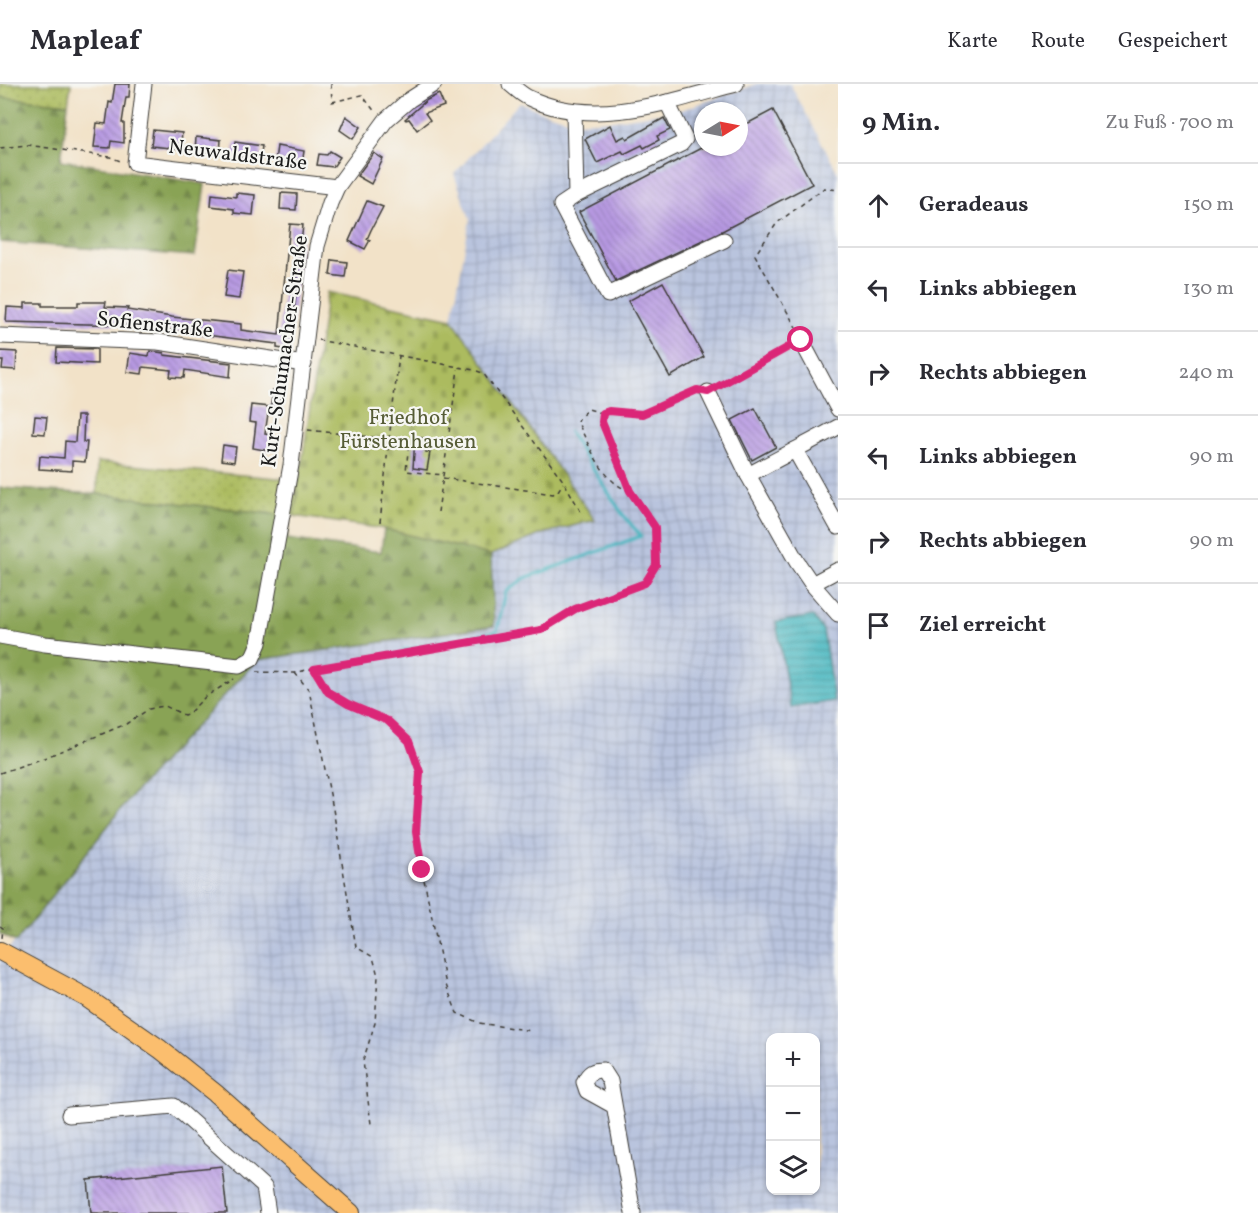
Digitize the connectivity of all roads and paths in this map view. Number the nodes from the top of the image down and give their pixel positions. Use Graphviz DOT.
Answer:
graph roads {
  1 [pos="144,84"];
  2 [pos="331,84"];
  3 [pos="434,84"];
  4 [pos="510,84"];
  5 [pos="736,84"];
  6 [pos="667,102"];
  7 [pos="574,111"];
  8 [pos="384,124"];
  9 [pos="0,148"];
  10 [pos="135,164"];
  11 [pos="337,187"];
  12 [pos="838,190"];
  13 [pos="576,195"];
  14 [pos="724,240"];
  15 [pos="0,336"];
  16 [pos="307,339"];
  17 [pos="801,340"];
  18 [pos="399,356"];
  19 [pos="304,364"];
  20 [pos="459,368"];
  21 [pos="702,391"];
  22 [pos="838,409"];
  23 [pos="603,413"];
  24 [pos="838,427"];
  25 [pos="295,428"];
  26 [pos="389,439"];
  27 [pos="795,450"];
  28 [pos="748,475"];
  29 [pos="443,477"];
  30 [pos="564,482"];
  31 [pos="630,491"];
  32 [pos="438,512"];
  33 [pos="581,512"];
  34 [pos="380,522"];
  35 [pos="838,527"];
  36 [pos="838,570"];
  37 [pos="812,585"];
  38 [pos="838,614"];
  39 [pos="0,636"];
  40 [pos="314,669"];
  41 [pos="251,673"];
  42 [pos="295,673"];
  43 [pos="235,679"];
  44 [pos="0,773"];
  45 [pos="0,951"];
  46 [pos="532,1031"];
  47 [pos="614,1106"];
  48 [pos="69,1115"];
  49 [pos="371,1124"];
  50 [pos="268,1213"];
  51 [pos="351,1213"];
  52 [pos="633,1213"];
  1 -- 10 [label="street"];
  2 -- 8 [label="path"];
  3 -- 8 [label="street, Kurt-Schumacher-Straße"];
  4 -- 7 [label="street"];
  5 -- 6 [label="street"];
  6 -- 7 [label="street"];
  6 -- 13 [label="street"];
  7 -- 13 [label="street"];
  8 -- 11 [label="street, Kurt-Schumacher-Straße"];
  9 -- 10 [label="path"];
  10 -- 11 [label="street, Neuwaldstraße"];
  11 -- 16 [label="street, Kurt-Schumacher-Straße"];
  12 -- 17 [label="path"];
  13 -- 14 [label="street"];
  15 -- 19 [label="street, Sofienstraße"];
  16 -- 18 [label="path"];
  16 -- 19 [label="street, Kurt-Schumacher-Straße"];
  17 -- 21 [label="path"];
  17 -- 22 [label="street"];
  18 -- 20 [label="path"];
  18 -- 26 [label="path"];
  19 -- 25 [label="street, Kurt-Schumacher-Straße"];
  20 -- 29 [label="path"];
  20 -- 30 [label="path"];
  21 -- 23 [label="path"];
  21 -- 28 [label="street"];
  23 -- 31 [label="path"];
  23 -- 31 [label="path"];
  24 -- 27 [label="street"];
  25 -- 26 [label="path"];
  25 -- 39 [label="street, Kurt-Schumacher-Straße"];
  26 -- 29 [label="path"];
  26 -- 34 [label="path"];
  27 -- 28 [label="street"];
  27 -- 35 [label="street"];
  28 -- 37 [label="street"];
  29 -- 30 [label="path"];
  29 -- 32 [label="path"];
  30 -- 33 [label="path"];
  31 -- 40 [label="path"];
  36 -- 37 [label="street"];
  37 -- 38 [label="street"];
  40 -- 42 [label="path"];
  40 -- 46 [label="path"];
  41 -- 42 [label="path"];
  42 -- 49 [label="path"];
  43 -- 44 [label="path"];
  45 -- 51 [label="main road"];
  47 -- 47 [label="street"];
  47 -- 52 [label="street"];
  48 -- 50 [label="street"];
}
